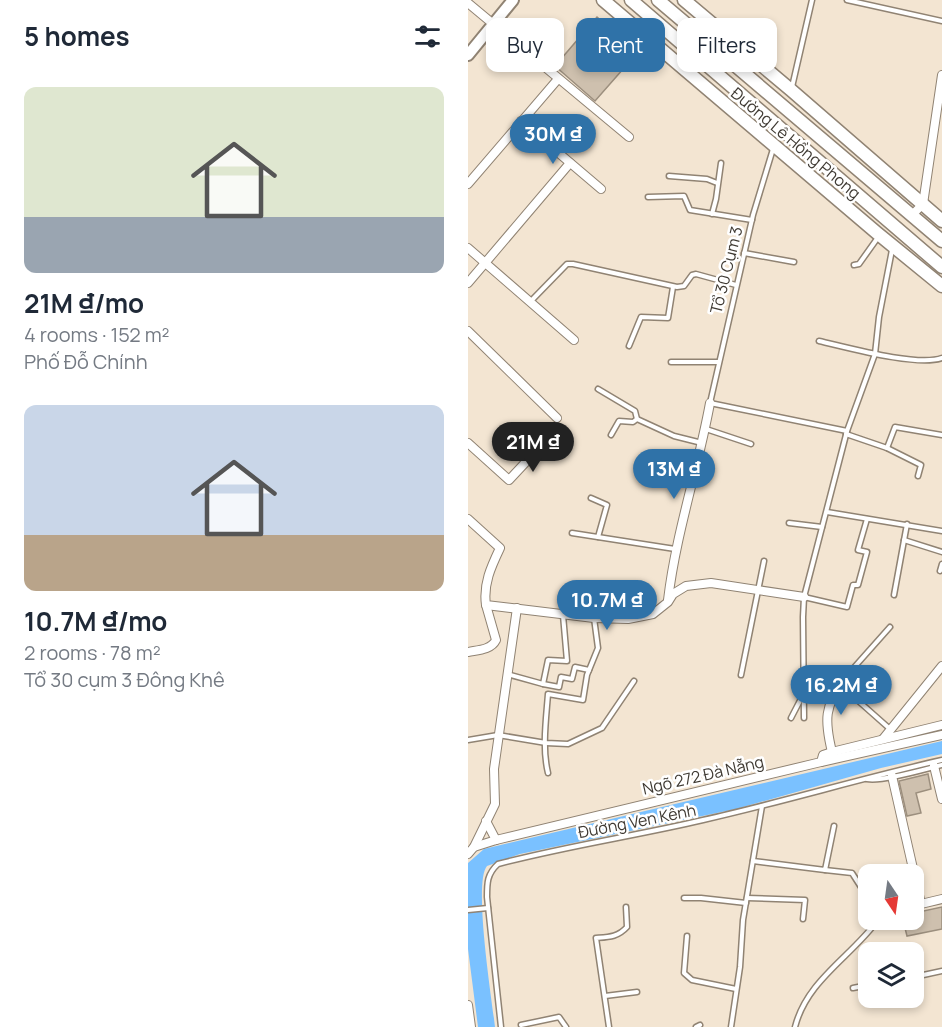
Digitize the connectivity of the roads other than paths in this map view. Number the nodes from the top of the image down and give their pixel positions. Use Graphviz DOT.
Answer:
graph roads {
  1 [pos="513,0"];
  2 [pos="603,0"];
  3 [pos="631,0"];
  4 [pos="658,0"];
  5 [pos="684,0"];
  6 [pos="812,0"];
  7 [pos="847,0"];
  8 [pos="468,3"];
  9 [pos="870,3"];
  10 [pos="497,18"];
  11 [pos="486,19"];
  12 [pos="942,21"];
  13 [pos="486,32"];
  14 [pos="468,55"];
  15 [pos="550,72"];
  16 [pos="942,75"];
  17 [pos="558,79"];
  18 [pos="791,90"];
  19 [pos="521,121"];
  20 [pos="629,137"];
  21 [pos="774,146"];
  22 [pos="570,163"];
  23 [pos="721,163"];
  24 [pos="669,176"];
  25 [pos="717,183"];
  26 [pos="468,184"];
  27 [pos="601,189"];
  28 [pos="648,197"];
  29 [pos="923,204"];
  30 [pos="712,214"];
  31 [pos="911,216"];
  32 [pos="752,220"];
  33 [pos="942,221"];
  34 [pos="900,230"];
  35 [pos="880,235"];
  36 [pos="942,241"];
  37 [pos="893,246"];
  38 [pos="468,248"];
  39 [pos="744,253"];
  40 [pos="794,262"];
  41 [pos="485,264"];
  42 [pos="854,265"];
  43 [pos="942,267"];
  44 [pos="468,283"];
  45 [pos="736,285"];
  46 [pos="673,286"];
  47 [pos="942,286"];
  48 [pos="531,302"];
  49 [pos="468,331"];
  50 [pos="574,340"];
  51 [pos="819,341"];
  52 [pos="629,346"];
  53 [pos="875,354"];
  54 [pos="942,358"];
  55 [pos="671,362"];
  56 [pos="718,362"];
  57 [pos="598,389"];
  58 [pos="710,402"];
  59 [pos="557,418"];
  60 [pos="637,419"];
  61 [pos="705,429"];
  62 [pos="847,432"];
  63 [pos="611,435"];
  64 [pos="942,435"];
  65 [pos="468,443"];
  66 [pos="702,443"];
  67 [pos="751,444"];
  68 [pos="538,448"];
  69 [pos="887,448"];
  70 [pos="644,475"];
  71 [pos="918,476"];
  72 [pos="691,484"];
  73 [pos="591,498"];
  74 [pos="827,512"];
  75 [pos="468,519"];
  76 [pos="867,519"];
  77 [pos="789,523"];
  78 [pos="908,524"];
  79 [pos="822,527"];
  80 [pos="942,531"];
  81 [pos="572,533"];
  82 [pos="598,537"];
  83 [pos="904,540"];
  84 [pos="676,549"];
  85 [pos="942,552"];
  86 [pos="764,561"];
  87 [pos="942,564"];
  88 [pos="940,571"];
  89 [pos="758,589"];
  90 [pos="894,595"];
  91 [pos="804,597"];
  92 [pos="668,602"];
  93 [pos="486,605"];
  94 [pos="517,608"];
  95 [pos="563,614"];
  96 [pos="594,618"];
  97 [pos="890,627"];
  98 [pos="496,636"];
  99 [pos="468,652"];
  100 [pos="509,654"];
  101 [pos="942,666"];
  102 [pos="589,670"];
  103 [pos="506,674"];
  104 [pos="741,675"];
  105 [pos="843,679"];
  106 [pos="634,681"];
  107 [pos="543,684"];
  108 [pos="805,690"];
  109 [pos="791,718"];
  110 [pos="804,718"];
  111 [pos="942,725"];
  112 [pos="890,729"];
  113 [pos="498,735"];
  114 [pos="942,735"];
  115 [pos="883,739"];
  116 [pos="468,740"];
  117 [pos="546,743"];
  118 [pos="832,752"];
  119 [pos="821,762"];
  120 [pos="939,764"];
  121 [pos="548,773"];
  122 [pos="892,776"];
  123 [pos="868,779"];
  124 [pos="940,783"];
  125 [pos="942,799"];
  126 [pos="762,806"];
  127 [pos="486,821"];
  128 [pos="834,826"];
  129 [pos="496,840"];
  130 [pos="474,847"];
  131 [pos="468,854"];
  132 [pos="753,861"];
  133 [pos="825,870"];
  134 [pos="858,882"];
  135 [pos="684,898"];
  136 [pos="942,899"];
  137 [pos="747,901"];
  138 [pos="486,908"];
  139 [pos="626,908"];
  140 [pos="468,910"];
  141 [pos="803,919"];
  142 [pos="869,930"];
  143 [pos="687,936"];
  144 [pos="942,971"];
  145 [pos="924,975"];
  146 [pos="858,987"];
  147 [pos="853,988"];
  148 [pos="736,989"];
  149 [pos="637,992"];
  150 [pos="605,996"];
  151 [pos="468,1005"];
  152 [pos="520,1025"];
  153 [pos="471,1027"];
  154 [pos="501,1027"];
  155 [pos="566,1027"];
  156 [pos="609,1027"];
  157 [pos="731,1027"];
  158 [pos="795,1027"];
  1 -- 10 [label="street"];
  2 -- 21 [label="main road, Đường Lê Hồng Phong"];
  3 -- 34 [label="main road, Đường Lê Hồng Phong"];
  4 -- 31 [label="main road, Đường Lê Hồng Phong"];
  5 -- 18 [label="main road"];
  6 -- 18 [label="lane"];
  7 -- 9 [label="lane"];
  8 -- 11 [label="street"];
  9 -- 12 [label="lane"];
  13 -- 14 [label="street"];
  15 -- 17 [label="street"];
  16 -- 29 [label="street"];
  17 -- 19 [label="street"];
  17 -- 20 [label="street"];
  18 -- 29 [label="main road"];
  19 -- 22 [label="street"];
  19 -- 26 [label="street"];
  21 -- 32 [label="lane, Tổ 30 Cụm 3"];
  21 -- 35 [label="main road, Đường Lê Hồng Phong"];
  22 -- 27 [label="street"];
  22 -- 41 [label="street"];
  23 -- 25 [label="lane"];
  24 -- 25 [label="lane"];
  25 -- 30 [label="lane"];
  28 -- 30 [label="lane"];
  29 -- 31 [label="street"];
  29 -- 33 [label="main road"];
  30 -- 32 [label="lane"];
  31 -- 36 [label="main road, Đường Lê Hồng Phong"];
  32 -- 39 [label="lane, Tổ 30 Cụm 3"];
  34 -- 37 [label="lane"];
  34 -- 43 [label="main road, Đường Lê Hồng Phong"];
  35 -- 37 [label="main road, Đường Lê Hồng Phong"];
  35 -- 42 [label="lane"];
  37 -- 47 [label="main road, Đường Lê Hồng Phong"];
  37 -- 53 [label="lane"];
  38 -- 41 [label="street"];
  39 -- 40 [label="lane"];
  39 -- 45 [label="lane, Tổ 30 Cụm 3"];
  41 -- 44 [label="street"];
  41 -- 48 [label="street"];
  45 -- 46 [label="lane"];
  45 -- 56 [label="lane, Tổ 30 Cụm 3"];
  46 -- 48 [label="lane"];
  46 -- 52 [label="lane"];
  48 -- 50 [label="street"];
  49 -- 59 [label="street"];
  51 -- 53 [label="lane"];
  53 -- 54 [label="lane"];
  53 -- 62 [label="lane"];
  55 -- 56 [label="lane"];
  56 -- 58 [label="lane, Tổ 30 Cụm 3"];
  57 -- 60 [label="lane"];
  58 -- 61 [label="street, Tổ 30 Cụm 3"];
  58 -- 62 [label="lane"];
  60 -- 63 [label="lane"];
  60 -- 66 [label="lane"];
  61 -- 66 [label="street, Tổ 30 Cụm 3"];
  61 -- 67 [label="lane"];
  62 -- 69 [label="lane"];
  62 -- 74 [label="lane"];
  64 -- 69 [label="lane"];
  65 -- 68 [label="street"];
  66 -- 72 [label="street, Tổ 30 Cụm 3"];
  69 -- 71 [label="lane"];
  70 -- 72 [label="lane"];
  72 -- 84 [label="street, Tổ 30 Cụm 3"];
  73 -- 82 [label="lane"];
  74 -- 76 [label="lane"];
  74 -- 79 [label="lane"];
  75 -- 93 [label="street"];
  76 -- 78 [label="lane"];
  76 -- 91 [label="lane"];
  77 -- 79 [label="lane"];
  78 -- 80 [label="lane"];
  78 -- 83 [label="lane"];
  79 -- 91 [label="lane"];
  81 -- 82 [label="lane"];
  82 -- 84 [label="lane"];
  83 -- 85 [label="lane"];
  83 -- 90 [label="lane"];
  84 -- 92 [label="street, Tổ 30 Cụm 3"];
  86 -- 89 [label="lane"];
  87 -- 88 [label="lane"];
  89 -- 91 [label="street"];
  89 -- 92 [label="street"];
  89 -- 104 [label="lane"];
  91 -- 108 [label="lane"];
  92 -- 96 [label="street"];
  93 -- 94 [label="street"];
  93 -- 98 [label="street"];
  94 -- 95 [label="street"];
  94 -- 100 [label="street"];
  95 -- 96 [label="street"];
  95 -- 107 [label="lane"];
  96 -- 102 [label="lane"];
  97 -- 105 [label="lane"];
  98 -- 99 [label="street"];
  98 -- 100 [label="street"];
  100 -- 103 [label="street"];
  101 -- 112 [label="street"];
  102 -- 107 [label="lane"];
  102 -- 117 [label="lane"];
  103 -- 107 [label="lane"];
  103 -- 113 [label="street"];
  105 -- 112 [label="lane"];
  105 -- 118 [label="street"];
  106 -- 117 [label="lane"];
  108 -- 109 [label="lane"];
  108 -- 110 [label="lane"];
  111 -- 115 [label="street, Ngõ 272 Đà Nẵng"];
  112 -- 115 [label="street"];
  113 -- 116 [label="lane"];
  113 -- 117 [label="lane"];
  113 -- 127 [label="street"];
  114 -- 119 [label="street"];
  115 -- 118 [label="street, Ngõ 272 Đà Nẵng"];
  117 -- 121 [label="lane"];
  118 -- 119 [label="street, Ngõ 272 Đà Nẵng"];
  119 -- 129 [label="street, Ngõ 272 Đà Nẵng"];
  120 -- 122 [label="lane, Đường Ven Kênh"];
  120 -- 123 [label="lane, Đường Ven Kênh"];
  120 -- 124 [label="street"];
  122 -- 123 [label="lane, Đường Ven Kênh"];
  122 -- 136 [label="street"];
  123 -- 126 [label="lane, Đường Ven Kênh"];
  124 -- 125 [label="street"];
  126 -- 132 [label="lane"];
  126 -- 138 [label="lane, Đường Ven Kênh"];
  127 -- 129 [label="street"];
  127 -- 130 [label="street"];
  128 -- 133 [label="lane"];
  129 -- 130 [label="street, Ngõ 272 Đà Nẵng"];
  130 -- 131 [label="street"];
  132 -- 133 [label="lane"];
  132 -- 137 [label="lane"];
  133 -- 134 [label="lane"];
  135 -- 137 [label="lane"];
  137 -- 141 [label="lane"];
  137 -- 148 [label="lane"];
  138 -- 140 [label="lane"];
  138 -- 154 [label="lane, Đường Ven Kênh"];
  139 -- 150 [label="lane"];
  142 -- 158 [label="lane"];
  143 -- 148 [label="lane"];
  144 -- 145 [label="lane"];
  146 -- 147 [label="lane"];
  148 -- 157 [label="lane"];
  149 -- 150 [label="lane"];
  150 -- 156 [label="lane"];
  151 -- 153 [label="street"];
  152 -- 155 [label="lane"];
}
